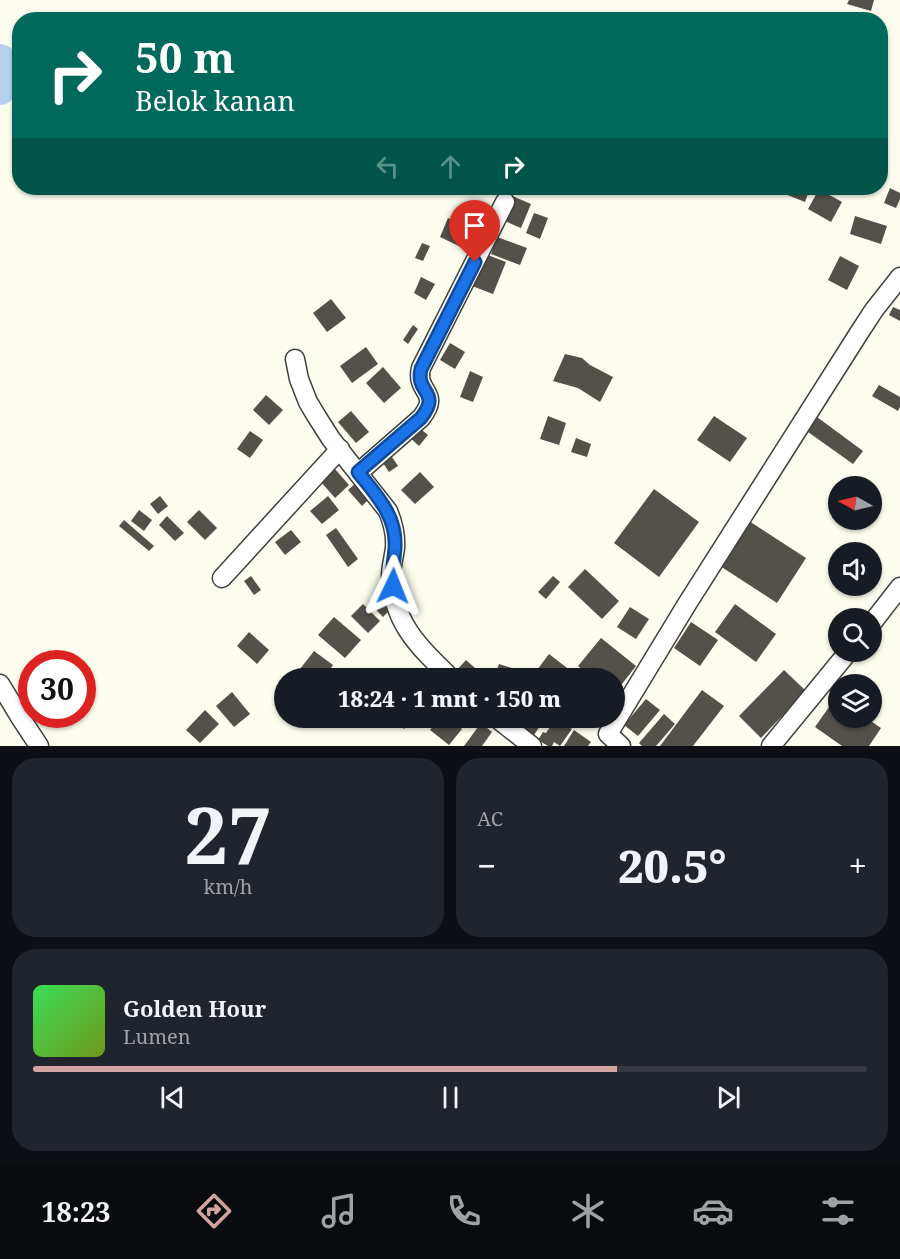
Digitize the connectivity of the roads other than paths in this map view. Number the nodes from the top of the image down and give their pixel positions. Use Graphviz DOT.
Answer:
graph roads {
  1 [pos="505,201"];
  2 [pos="900,277"];
  3 [pos="295,359"];
  4 [pos="340,449"];
  5 [pos="358,472"];
  6 [pos="222,578"];
  7 [pos="900,587"];
  8 [pos="882,610"];
  9 [pos="840,662"];
  10 [pos="441,668"];
  11 [pos="0,684"];
  12 [pos="509,728"];
  13 [pos="610,742"];
  14 [pos="39,746"];
  15 [pos="532,746"];
  16 [pos="771,746"];
  1 -- 5 [label="street"];
  2 -- 13 [label="street"];
  3 -- 4 [label="street"];
  4 -- 5 [label="street"];
  4 -- 6 [label="street"];
  5 -- 10 [label="street"];
  7 -- 8 [label="street"];
  9 -- 16 [label="street"];
  11 -- 14 [label="street"];
  12 -- 15 [label="street"];
}
